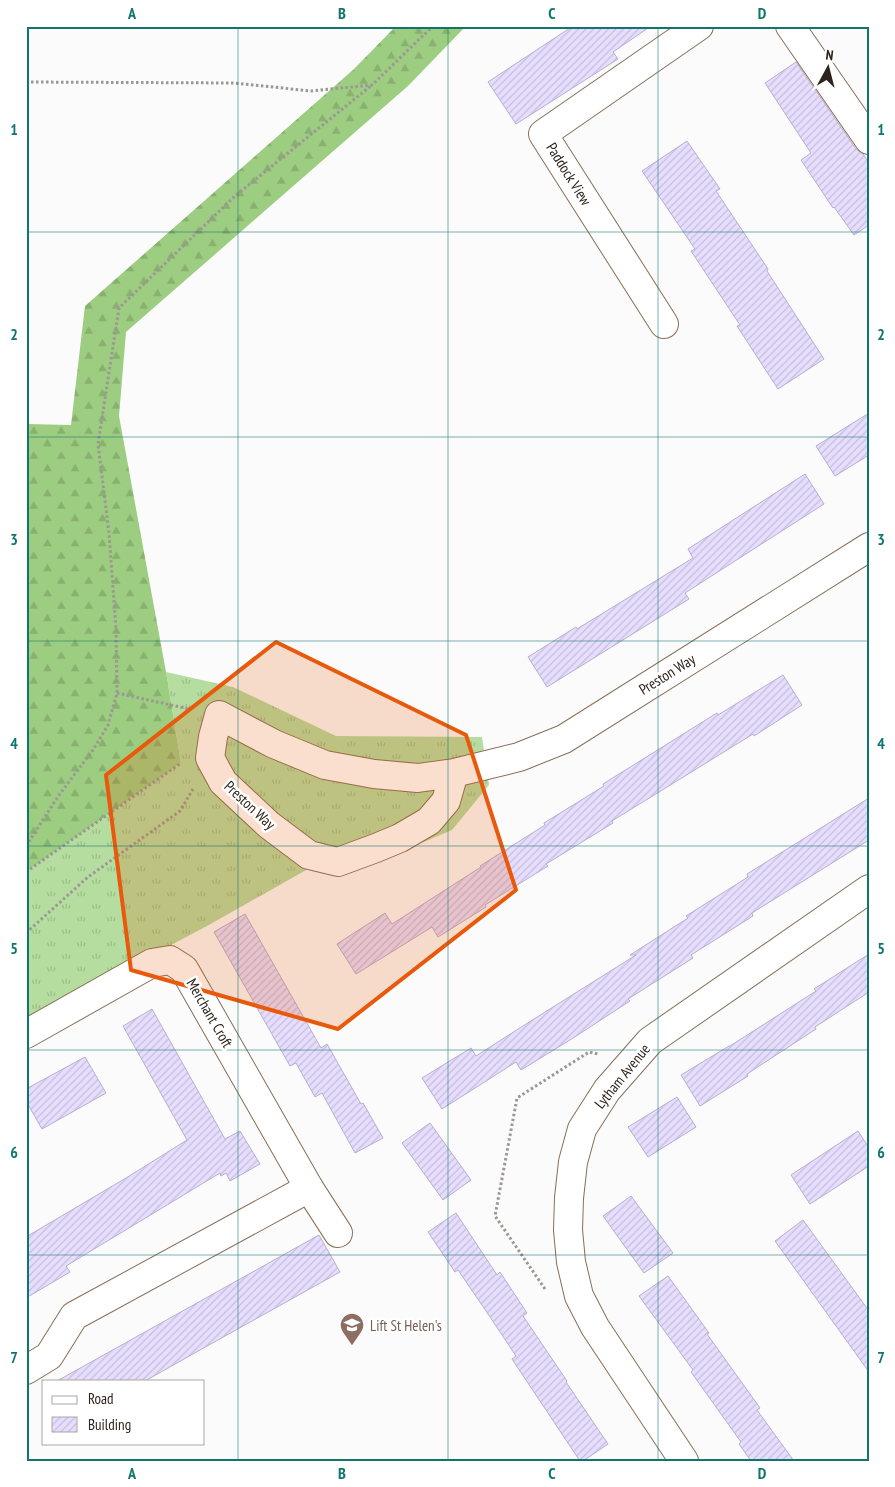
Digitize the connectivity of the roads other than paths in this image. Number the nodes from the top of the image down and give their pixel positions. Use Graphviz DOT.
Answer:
graph roads {
  1 [pos="699,26"];
  2 [pos="790,26"];
  3 [pos="859,107"];
  4 [pos="869,140"];
  5 [pos="664,324"];
  6 [pos="869,547"];
  7 [pos="454,773"];
  8 [pos="869,889"];
  9 [pos="26,1034"];
  10 [pos="310,1188"];
  11 [pos="338,1233"];
  12 [pos="26,1370"];
  13 [pos="684,1461"];
  1 -- 5 [label="street, Paddock View"];
  2 -- 3 [label="street"];
  3 -- 4 [label="street"];
  6 -- 7 [label="street, Preston Way"];
  7 -- 7 [label="street, Preston Way"];
  8 -- 13 [label="street, Lytham Avenue"];
  9 -- 10 [label="street, Merchant Croft"];
  10 -- 11 [label="street, Merchant Croft"];
  10 -- 12 [label="street"];
}
